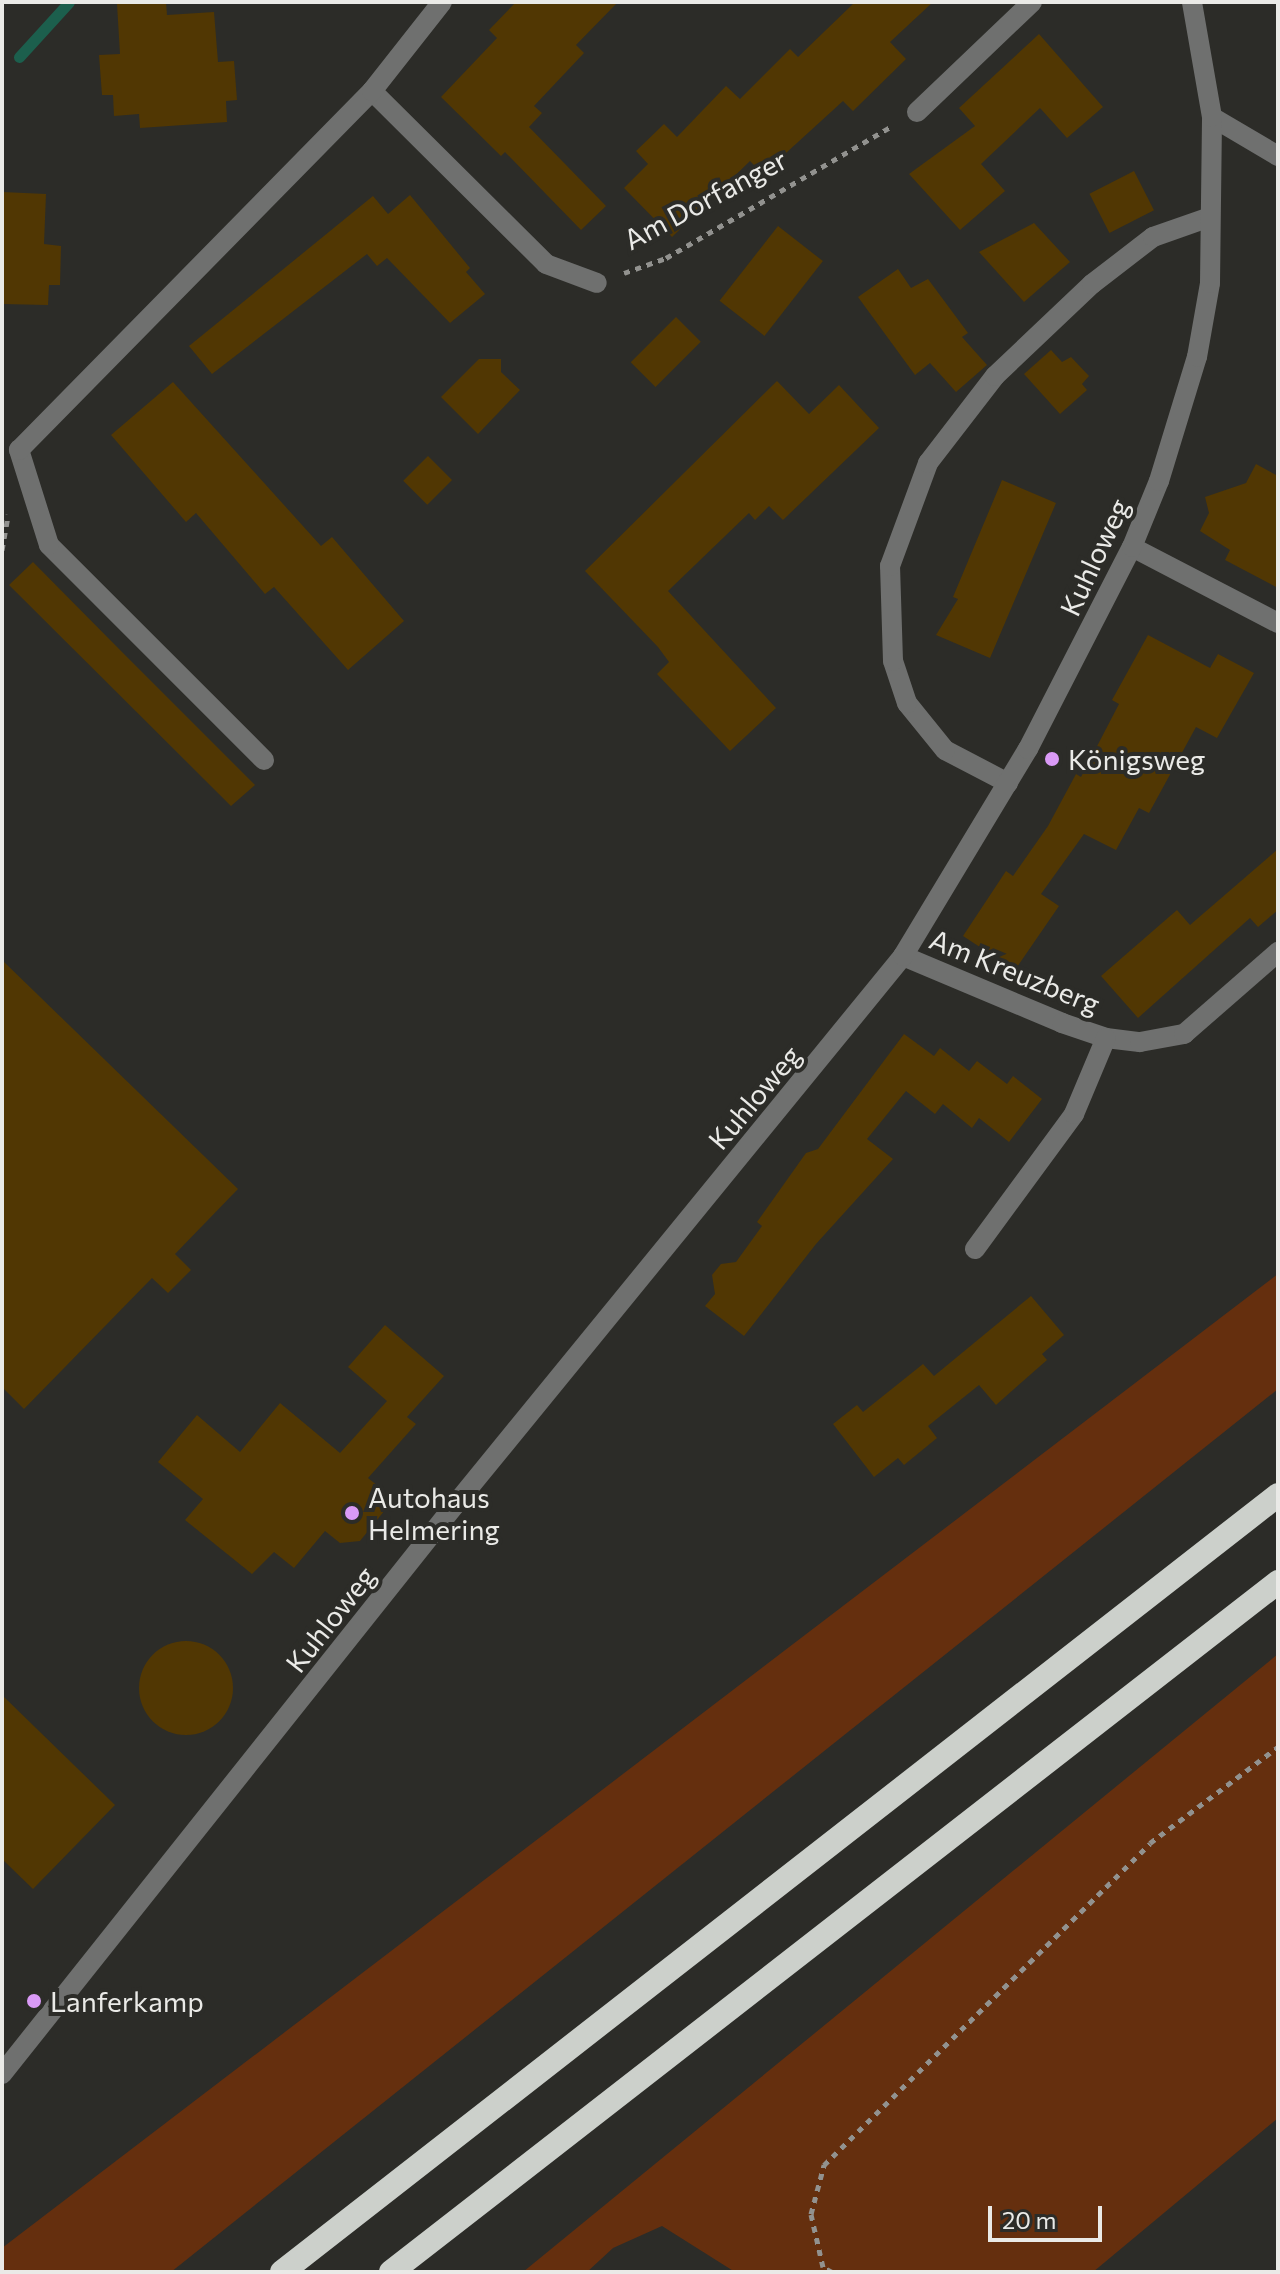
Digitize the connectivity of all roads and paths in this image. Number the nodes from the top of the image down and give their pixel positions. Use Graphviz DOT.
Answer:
graph roads {
  1 [pos="442,2"];
  2 [pos="1032,2"];
  3 [pos="1192,2"];
  4 [pos="372,91"];
  5 [pos="917,112"];
  6 [pos="1212,117"];
  7 [pos="1278,156"];
  8 [pos="1210,217"];
  9 [pos="597,283"];
  10 [pos="1132,547"];
  11 [pos="1278,623"];
  12 [pos="264,760"];
  13 [pos="1008,783"];
  14 [pos="1278,952"];
  15 [pos="903,956"];
  16 [pos="1106,1038"];
  17 [pos="975,1249"];
  18 [pos="1278,1495"];
  19 [pos="1278,1582"];
  20 [pos="1278,1747"];
  21 [pos="2,2074"];
  22 [pos="282,2272"];
  23 [pos="391,2272"];
  24 [pos="832,2272"];
  1 -- 4 [label="street"];
  2 -- 5 [label="street"];
  3 -- 6 [label="street, Kuhloweg"];
  4 -- 9 [label="street"];
  4 -- 12 [label="street"];
  5 -- 9 [label="path, Am Dorfanger"];
  6 -- 7 [label="street"];
  6 -- 8 [label="street, Kuhloweg"];
  8 -- 10 [label="street, Kuhloweg"];
  8 -- 13 [label="street"];
  10 -- 11 [label="street"];
  10 -- 13 [label="street, Kuhloweg"];
  13 -- 15 [label="street, Kuhloweg"];
  14 -- 16 [label="street, Am Kreuzberg"];
  15 -- 16 [label="street, Am Kreuzberg"];
  15 -- 21 [label="street, Kuhloweg"];
  16 -- 17 [label="street, Am Kreuzberg"];
  18 -- 22 [label="highway"];
  19 -- 23 [label="highway"];
  20 -- 24 [label="path"];
}
